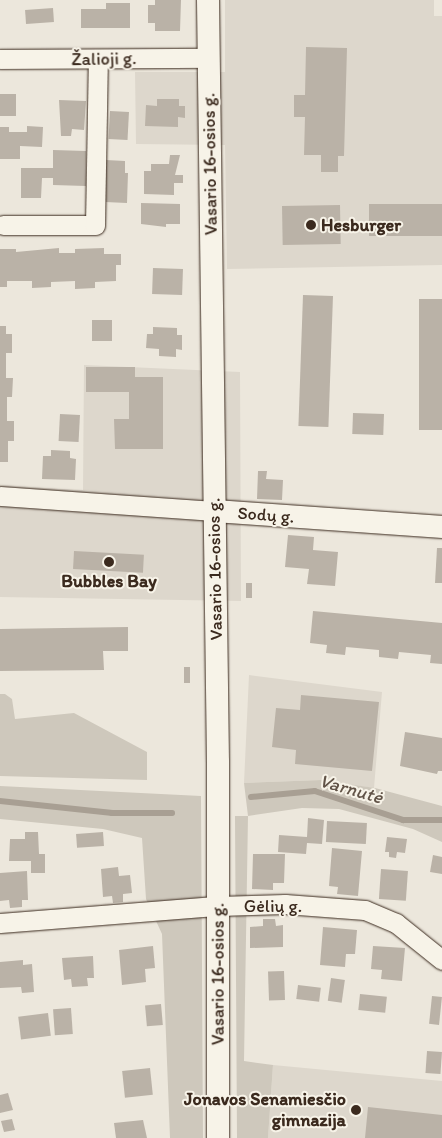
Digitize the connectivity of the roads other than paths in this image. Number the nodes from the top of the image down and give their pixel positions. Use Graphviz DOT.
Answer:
graph roads {
  1 [pos="208,0"];
  2 [pos="209,58"];
  3 [pos="0,59"];
  4 [pos="98,59"];
  5 [pos="3,225"];
  6 [pos="0,496"];
  7 [pos="215,511"];
  8 [pos="442,527"];
  9 [pos="218,906"];
  10 [pos="0,923"];
  11 [pos="442,960"];
  12 [pos="218,1138"];
  1 -- 2 [label="main road, Vasario 16-osios g."];
  2 -- 4 [label="street, Žalioji g."];
  2 -- 7 [label="main road, Vasario 16-osios g."];
  3 -- 4 [label="street, Žalioji g."];
  4 -- 5 [label="street"];
  6 -- 7 [label="street, Sodų g."];
  7 -- 8 [label="main road, Sodų g."];
  7 -- 9 [label="main road, Vasario 16-osios g."];
  9 -- 10 [label="street, Gėlių g."];
  9 -- 11 [label="street, Gėlių g."];
  9 -- 12 [label="main road, Vasario 16-osios g."];
}
